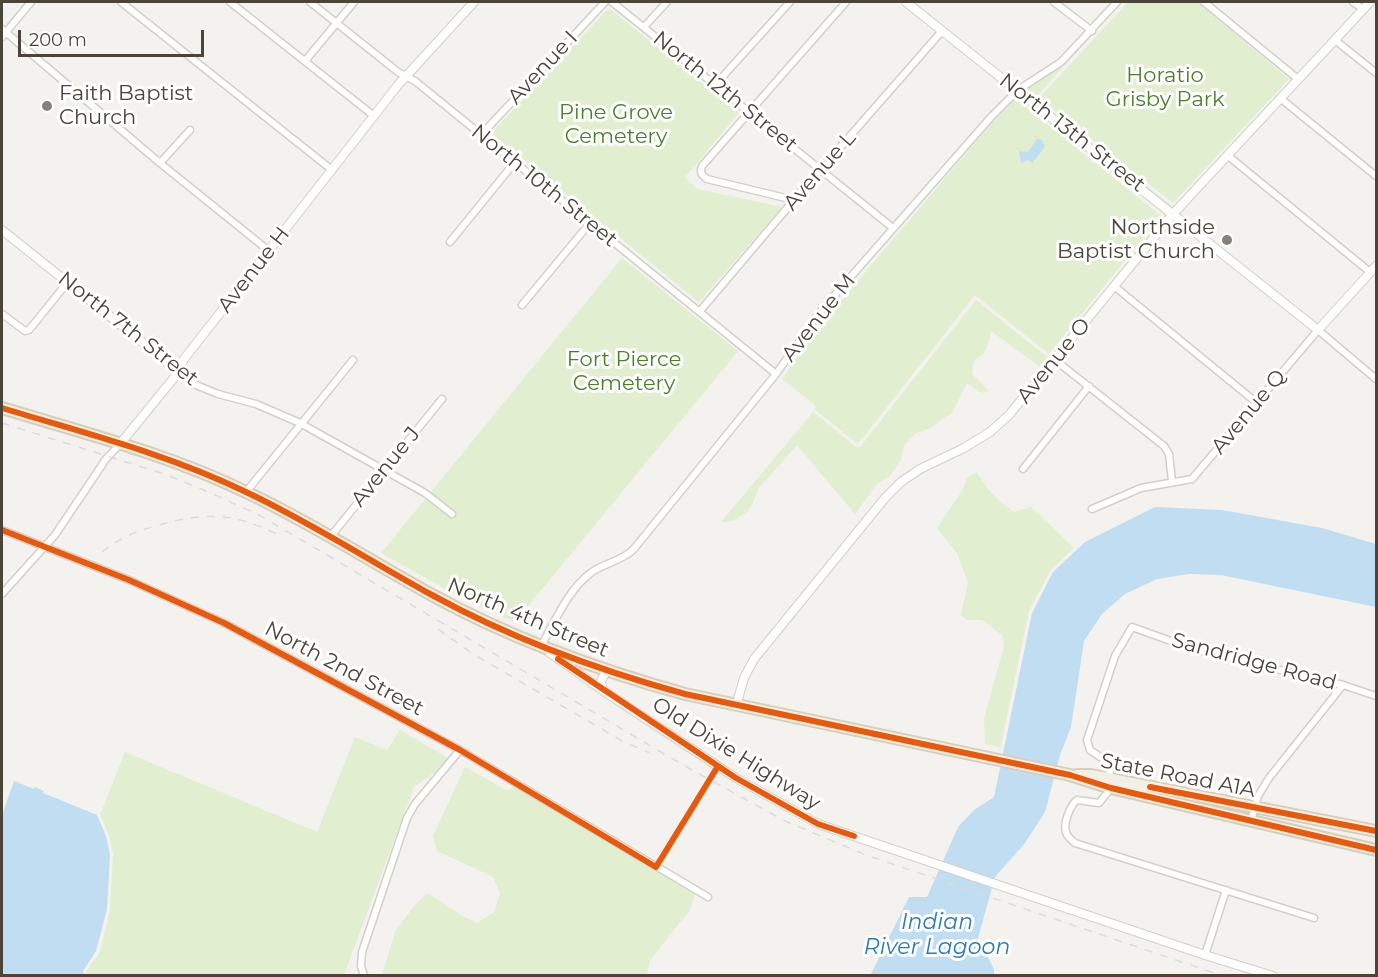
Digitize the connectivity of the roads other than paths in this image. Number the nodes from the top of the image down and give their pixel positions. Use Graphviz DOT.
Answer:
graph roads {
  1 [pos="31,2"];
  2 [pos="122,2"];
  3 [pos="231,2"];
  4 [pos="310,2"];
  5 [pos="354,2"];
  6 [pos="474,2"];
  7 [pos="605,2"];
  8 [pos="612,2"];
  9 [pos="667,2"];
  10 [pos="790,2"];
  11 [pos="846,2"];
  12 [pos="906,2"];
  13 [pos="1054,2"];
  14 [pos="1117,2"];
  15 [pos="1204,2"];
  16 [pos="1353,2"];
  17 [pos="1370,2"];
  18 [pos="1363,9"];
  19 [pos="336,23"];
  20 [pos="645,27"];
  21 [pos="1092,30"];
  22 [pos="942,31"];
  23 [pos="3,33"];
  24 [pos="1335,40"];
  25 [pos="305,61"];
  26 [pos="1377,73"];
  27 [pos="406,76"];
  28 [pos="1298,79"];
  29 [pos="715,85"];
  30 [pos="1018,90"];
  31 [pos="1280,98"];
  32 [pos="748,111"];
  33 [pos="374,116"];
  34 [pos="190,130"];
  35 [pos="481,135"];
  36 [pos="1227,155"];
  37 [pos="515,162"];
  38 [pos="160,163"];
  39 [pos="332,170"];
  40 [pos="821,170"];
  41 [pos="1377,176"];
  42 [pos="794,200"];
  43 [pos="1173,214"];
  44 [pos="590,223"];
  45 [pos="893,228"];
  46 [pos="2,230"];
  47 [pos="450,242"];
  48 [pos="269,251"];
  49 [pos="1377,266"];
  50 [pos="1370,272"];
  51 [pos="67,283"];
  52 [pos="1114,286"];
  53 [pos="522,305"];
  54 [pos="700,311"];
  55 [pos="2,314"];
  56 [pos="1318,330"];
  57 [pos="352,360"];
  58 [pos="1055,360"];
  59 [pos="177,370"];
  60 [pos="776,374"];
  61 [pos="1377,380"];
  62 [pos="1089,386"];
  63 [pos="442,399"];
  64 [pos="1257,402"];
  65 [pos="2,408"];
  66 [pos="300,423"];
  67 [pos="120,444"];
  68 [pos="1023,469"];
  69 [pos="383,470"];
  70 [pos="1172,481"];
  71 [pos="246,492"];
  72 [pos="1092,509"];
  73 [pos="452,514"];
  74 [pos="2,530"];
  75 [pos="331,536"];
  76 [pos="45,546"];
  77 [pos="2,594"];
  78 [pos="541,647"];
  79 [pos="607,670"];
  80 [pos="1344,685"];
  81 [pos="605,692"];
  82 [pos="1377,696"];
  83 [pos="736,706"];
  84 [pos="460,750"];
  85 [pos="1070,775"];
  86 [pos="1110,783"];
  87 [pos="1255,807"];
  88 [pos="1251,821"];
  89 [pos="1377,831"];
  90 [pos="1377,850"];
  91 [pos="1226,890"];
  92 [pos="708,897"];
  93 [pos="1314,918"];
  94 [pos="1205,955"];
  95 [pos="364,975"];
  96 [pos="1273,975"];
  1 -- 23 [label="street"];
  2 -- 39 [label="street"];
  3 -- 25 [label="street"];
  4 -- 19 [label="street, North 10th Street"];
  5 -- 19 [label="street"];
  6 -- 27 [label="street, Avenue H"];
  7 -- 35 [label="street, Avenue I"];
  8 -- 20 [label="street, North 12th Street"];
  9 -- 20 [label="street"];
  10 -- 29 [label="street"];
  11 -- 32 [label="street"];
  12 -- 22 [label="street, North 13th Street"];
  13 -- 21 [label="street"];
  14 -- 21 [label="street, Avenue M"];
  15 -- 28 [label="street"];
  16 -- 18 [label="street"];
  17 -- 18 [label="street, Avenue O"];
  18 -- 24 [label="street, Avenue O"];
  19 -- 25 [label="street"];
  19 -- 27 [label="street, North 10th Street"];
  20 -- 29 [label="street, North 12th Street"];
  21 -- 30 [label="street, Avenue M"];
  22 -- 30 [label="street, North 13th Street"];
  22 -- 40 [label="street, Avenue L"];
  23 -- 38 [label="street"];
  24 -- 26 [label="street"];
  24 -- 28 [label="street, Avenue O"];
  25 -- 33 [label="street"];
  27 -- 33 [label="street, Avenue H"];
  27 -- 35 [label="street, North 10th Street"];
  28 -- 31 [label="street, Avenue O"];
  29 -- 32 [label="street, North 12th Street"];
  30 -- 43 [label="street, North 13th Street"];
  30 -- 45 [label="street, Avenue M"];
  31 -- 36 [label="street, Avenue O"];
  31 -- 41 [label="street"];
  32 -- 40 [label="street, North 12th Street"];
  32 -- 42 [label="street"];
  33 -- 39 [label="street, Avenue H"];
  34 -- 38 [label="street"];
  35 -- 37 [label="street, North 10th Street"];
  36 -- 43 [label="street, Avenue O"];
  36 -- 50 [label="street"];
  37 -- 44 [label="street, North 10th Street"];
  37 -- 47 [label="street"];
  38 -- 48 [label="street"];
  39 -- 48 [label="street, Avenue H"];
  40 -- 42 [label="street, Avenue L"];
  40 -- 45 [label="street, North 12th Street"];
  42 -- 54 [label="street, Avenue L"];
  43 -- 52 [label="street, Avenue O"];
  43 -- 56 [label="street, North 13th Street"];
  44 -- 53 [label="street"];
  44 -- 54 [label="street, North 10th Street"];
  45 -- 60 [label="street, Avenue M"];
  46 -- 51 [label="street, North 7th Street"];
  48 -- 59 [label="street, Avenue H"];
  49 -- 50 [label="street, Avenue Q"];
  50 -- 56 [label="street, Avenue Q"];
  51 -- 55 [label="street"];
  51 -- 59 [label="street, North 7th Street"];
  52 -- 58 [label="street, Avenue O"];
  52 -- 64 [label="street"];
  54 -- 60 [label="street, North 10th Street"];
  56 -- 61 [label="street, North 13th Street"];
  56 -- 64 [label="street, Avenue Q"];
  57 -- 66 [label="street"];
  58 -- 62 [label="street"];
  58 -- 83 [label="street, Avenue O"];
  59 -- 66 [label="street, North 7th Street"];
  59 -- 67 [label="street, Avenue H"];
  60 -- 78 [label="street, Avenue M"];
  62 -- 68 [label="street"];
  62 -- 70 [label="street"];
  63 -- 69 [label="street, Avenue J"];
  64 -- 70 [label="street, Avenue Q"];
  65 -- 67 [label="main road, North 4th Street"];
  66 -- 69 [label="street, North 7th Street"];
  66 -- 71 [label="street"];
  67 -- 71 [label="main road, North 4th Street"];
  67 -- 76 [label="street, Avenue H"];
  69 -- 73 [label="street, North 7th Street"];
  69 -- 75 [label="street, Avenue J"];
  70 -- 72 [label="street, Avenue Q"];
  71 -- 75 [label="main road, North 4th Street"];
  74 -- 76 [label="street, North 2nd Street"];
  75 -- 78 [label="main road, North 4th Street"];
  76 -- 77 [label="street, Avenue H"];
  76 -- 84 [label="street, North 2nd Street"];
  78 -- 79 [label="main road, North 4th Street"];
  78 -- 81 [label="street, Old Dixie Highway"];
  79 -- 81 [label="street"];
  79 -- 83 [label="main road, North 4th Street"];
  80 -- 82 [label="street, Sandridge Road"];
  80 -- 86 [label="street, Sandridge Road"];
  80 -- 87 [label="street"];
  81 -- 94 [label="street, Old Dixie Highway"];
  83 -- 85 [label="main road, North 4th Street"];
  84 -- 92 [label="street, North 2nd Street"];
  84 -- 95 [label="street"];
  85 -- 86 [label="main road, State Road A1A"];
  86 -- 87 [label="main road, State Road A1A"];
  86 -- 88 [label="main road, State Road A1A"];
  86 -- 91 [label="street"];
  87 -- 88 [label="street"];
  87 -- 89 [label="main road, State Road A1A"];
  88 -- 90 [label="main road, State Road A1A"];
  91 -- 93 [label="street"];
  91 -- 94 [label="street"];
  94 -- 96 [label="street, Old Dixie Highway"];
}
